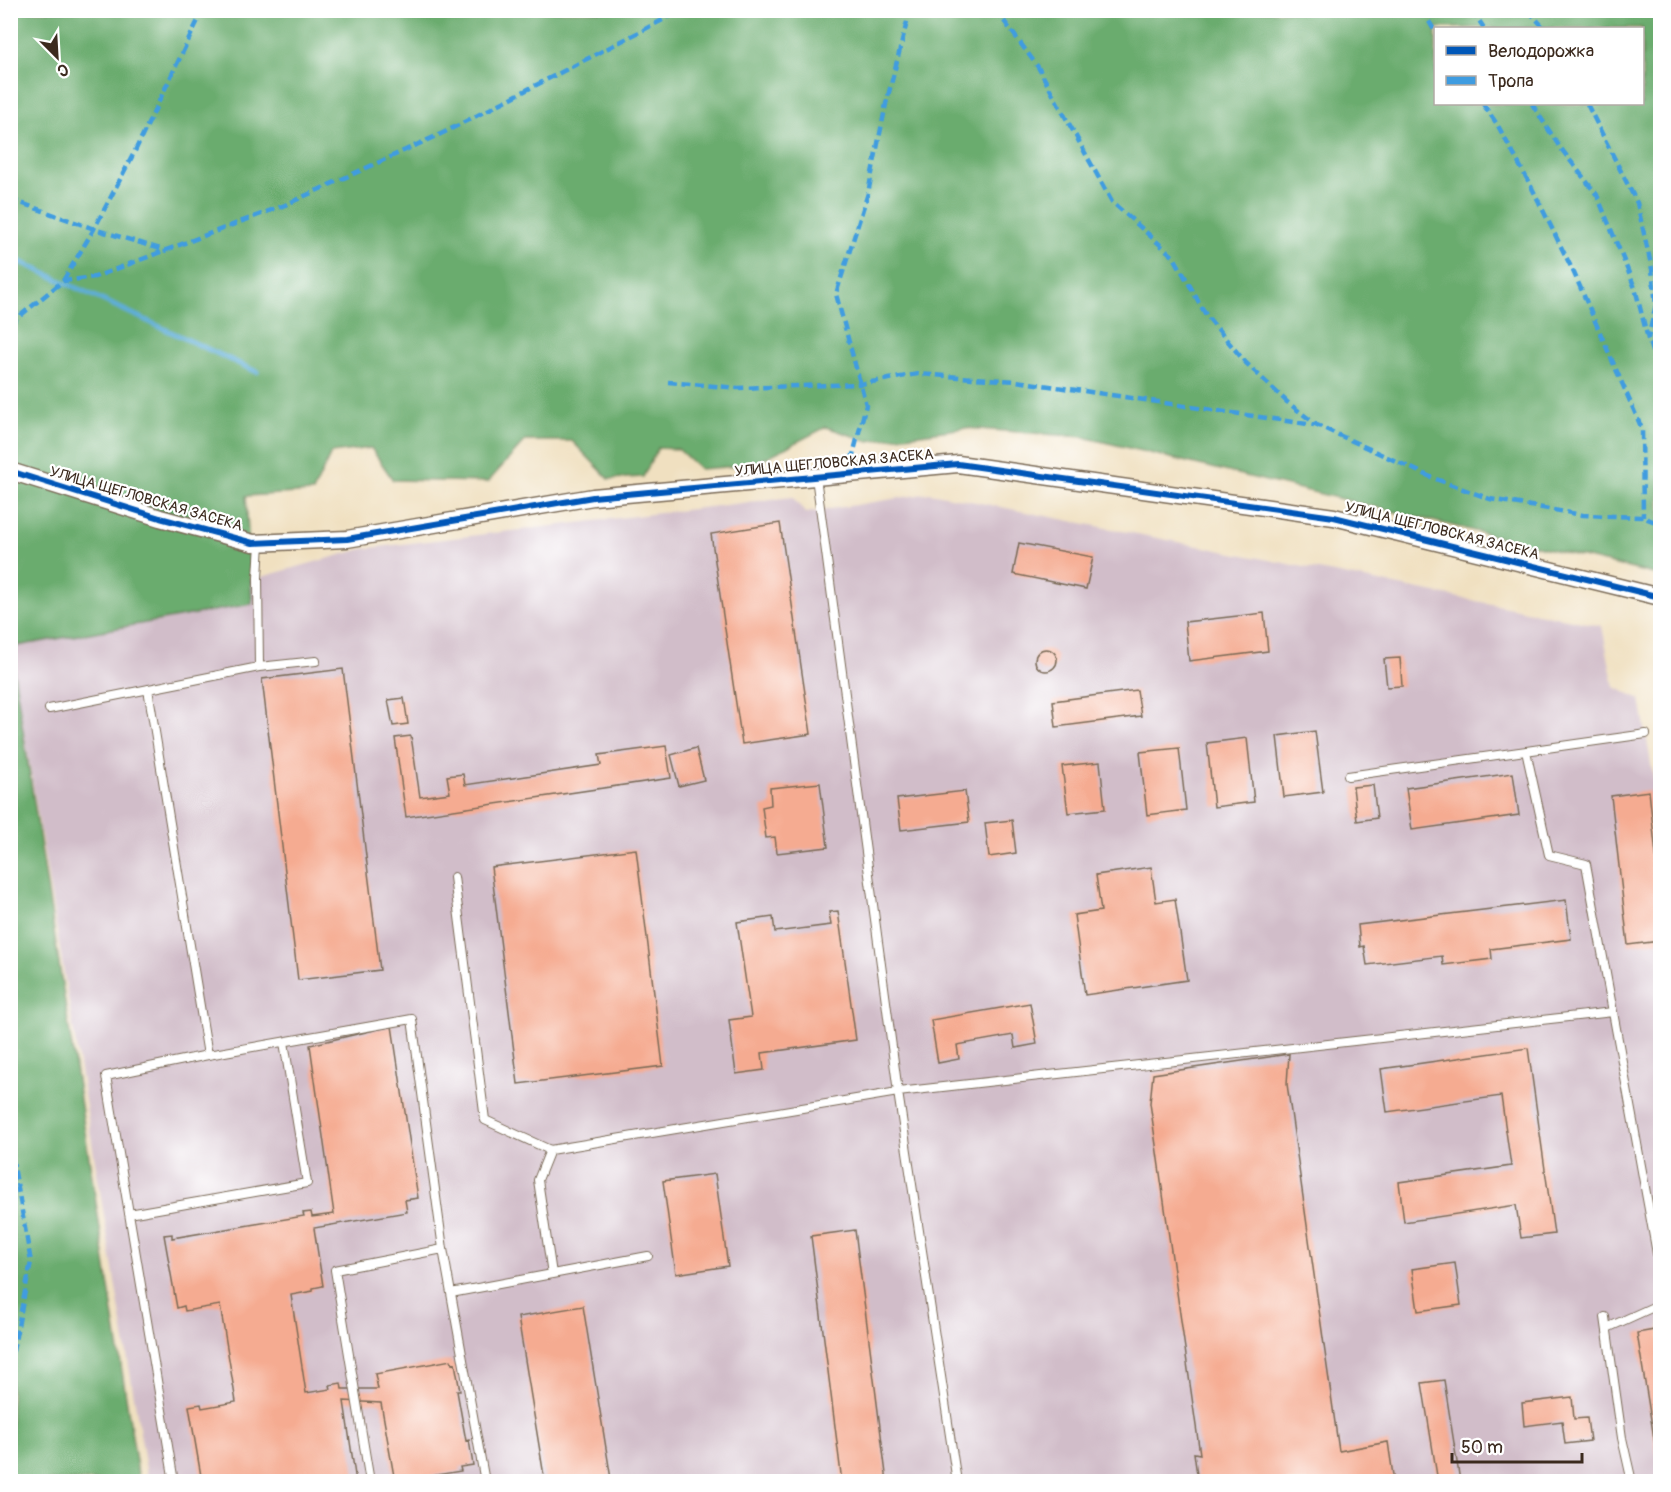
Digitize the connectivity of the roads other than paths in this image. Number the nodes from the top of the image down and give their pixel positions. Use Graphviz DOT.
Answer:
graph roads {
  1 [pos="10,471"];
  2 [pos="816,477"];
  3 [pos="260,543"];
  4 [pos="1660,597"];
  5 [pos="316,661"];
  6 [pos="259,667"];
  7 [pos="148,689"];
  8 [pos="49,709"];
  9 [pos="1646,734"];
  10 [pos="1526,751"];
  11 [pos="1348,776"];
  12 [pos="454,877"];
  13 [pos="1613,1012"];
  14 [pos="284,1042"];
  15 [pos="208,1055"];
  16 [pos="898,1092"];
  17 [pos="550,1149"];
  18 [pos="129,1214"];
  19 [pos="443,1249"];
  20 [pos="648,1256"];
  21 [pos="1660,1270"];
  22 [pos="552,1274"];
  23 [pos="451,1293"];
  24 [pos="1660,1304"];
  25 [pos="1605,1317"];
  26 [pos="1607,1328"];
  27 [pos="174,1482"];
  28 [pos="370,1482"];
  29 [pos="486,1482"];
  30 [pos="957,1482"];
  31 [pos="1632,1482"];
  1 -- 3 [label="street, УЛИЦА ЩЕГЛОВСКАЯ ЗАСЕКА"];
  2 -- 3 [label="street, УЛИЦА ЩЕГЛОВСКАЯ ЗАСЕКА"];
  2 -- 4 [label="street, УЛИЦА ЩЕГЛОВСКАЯ ЗАСЕКА"];
  2 -- 16 [label="lane"];
  3 -- 6 [label="lane"];
  5 -- 6 [label="lane"];
  6 -- 7 [label="lane"];
  7 -- 8 [label="lane"];
  7 -- 15 [label="lane"];
  9 -- 10 [label="lane"];
  10 -- 11 [label="lane"];
  10 -- 13 [label="lane"];
  12 -- 17 [label="lane"];
  13 -- 16 [label="lane"];
  13 -- 21 [label="lane"];
  14 -- 15 [label="lane"];
  14 -- 18 [label="lane"];
  14 -- 19 [label="lane"];
  15 -- 18 [label="lane"];
  16 -- 17 [label="lane"];
  16 -- 30 [label="lane"];
  17 -- 22 [label="lane"];
  18 -- 27 [label="lane"];
  19 -- 23 [label="lane"];
  19 -- 28 [label="lane"];
  20 -- 22 [label="lane"];
  22 -- 23 [label="lane"];
  23 -- 29 [label="lane"];
  24 -- 26 [label="lane"];
  25 -- 26 [label="lane"];
  26 -- 31 [label="lane"];
}
